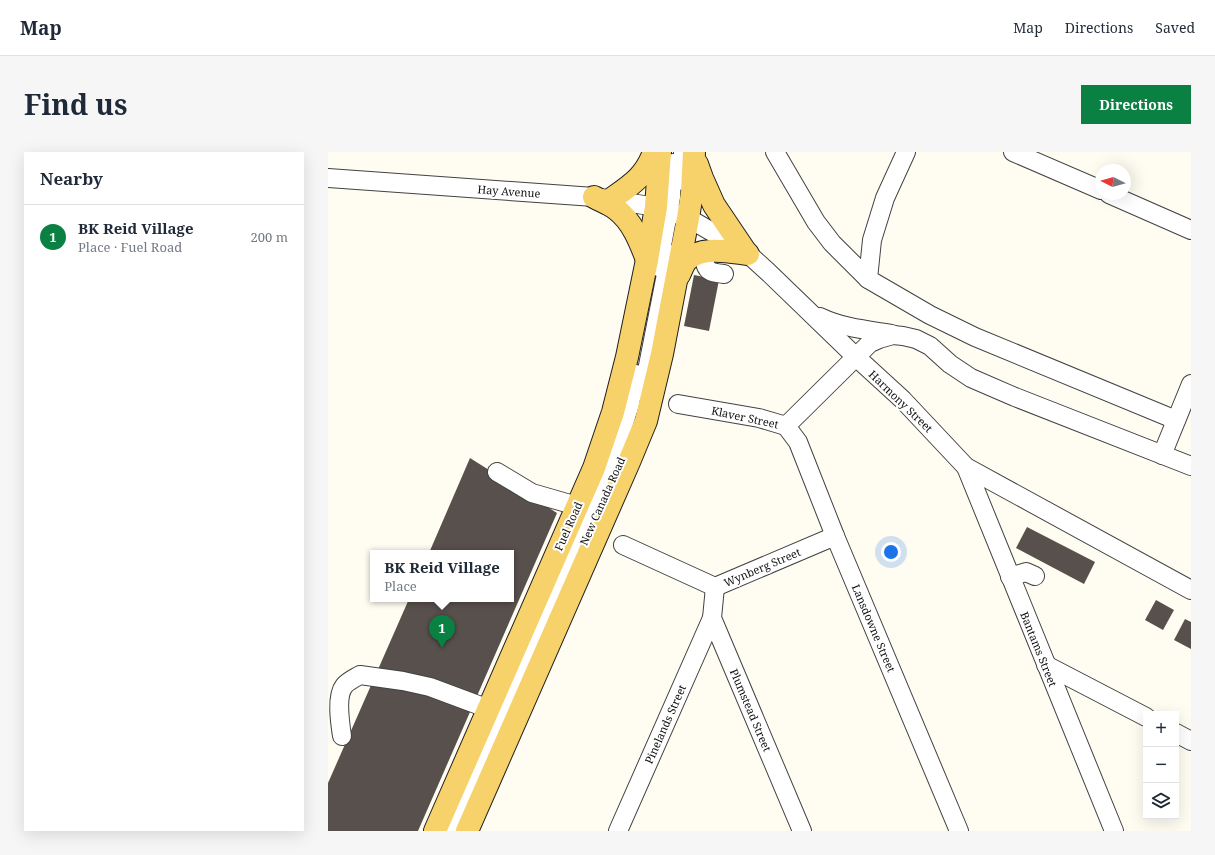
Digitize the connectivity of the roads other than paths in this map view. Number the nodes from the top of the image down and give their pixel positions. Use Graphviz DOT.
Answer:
graph roads {
  1 [pos="654,152"];
  2 [pos="660,152"];
  3 [pos="673,152"];
  4 [pos="775,152"];
  5 [pos="906,152"];
  6 [pos="1013,152"];
  7 [pos="690,153"];
  8 [pos="328,178"];
  9 [pos="1095,187"];
  10 [pos="602,198"];
  11 [pos="1123,200"];
  12 [pos="673,213"];
  13 [pos="1191,230"];
  14 [pos="704,252"];
  15 [pos="747,253"];
  16 [pos="647,260"];
  17 [pos="724,274"];
  18 [pos="868,279"];
  19 [pos="676,280"];
  20 [pos="812,314"];
  21 [pos="893,334"];
  22 [pos="856,357"];
  23 [pos="1191,384"];
  24 [pos="678,404"];
  25 [pos="1176,420"];
  26 [pos="786,426"];
  27 [pos="1162,455"];
  28 [pos="1191,466"];
  29 [pos="966,467"];
  30 [pos="497,472"];
  31 [pos="577,506"];
  32 [pos="835,536"];
  33 [pos="623,545"];
  34 [pos="1035,576"];
  35 [pos="1010,577"];
  36 [pos="715,587"];
  37 [pos="1191,590"];
  38 [pos="712,618"];
  39 [pos="1046,665"];
  40 [pos="489,709"];
  41 [pos="1143,715"];
  42 [pos="1179,734"];
  43 [pos="342,736"];
  44 [pos="1191,740"];
  45 [pos="435,831"];
  46 [pos="448,831"];
  47 [pos="458,831"];
  48 [pos="467,831"];
  49 [pos="618,831"];
  50 [pos="802,831"];
  51 [pos="959,831"];
  52 [pos="1114,831"];
  1 -- 10 [label="main road"];
  2 -- 12 [label="main road"];
  3 -- 12 [label="street, New Canada Road"];
  4 -- 18 [label="street"];
  5 -- 18 [label="street"];
  6 -- 9 [label="street"];
  7 -- 12 [label="main road"];
  7 -- 15 [label="main road"];
  8 -- 10 [label="street, Hay Avenue"];
  10 -- 12 [label="street, Hay Avenue"];
  10 -- 16 [label="main road"];
  11 -- 13 [label="street"];
  12 -- 15 [label="street, Harmony Street"];
  12 -- 16 [label="main road, Fuel Road"];
  12 -- 19 [label="main road"];
  12 -- 46 [label="street, New Canada Road"];
  12 -- 47 [label="street, New Canada Road"];
  14 -- 15 [label="main road"];
  14 -- 17 [label="street"];
  14 -- 19 [label="main road"];
  15 -- 20 [label="street, Harmony Street"];
  16 -- 31 [label="main road, Fuel Road"];
  18 -- 25 [label="street"];
  19 -- 48 [label="main road"];
  20 -- 21 [label="street"];
  20 -- 22 [label="street, Harmony Street"];
  21 -- 22 [label="street, Klaver Street"];
  21 -- 27 [label="street"];
  22 -- 26 [label="street, Klaver Street"];
  22 -- 29 [label="street, Harmony Street"];
  23 -- 25 [label="street"];
  24 -- 26 [label="street, Klaver Street"];
  25 -- 27 [label="street"];
  26 -- 32 [label="street, Lansdowne Street"];
  27 -- 28 [label="street"];
  29 -- 35 [label="street, Bantams Street"];
  29 -- 37 [label="street, Harmony Street"];
  30 -- 31 [label="street"];
  31 -- 40 [label="main road, Fuel Road"];
  32 -- 36 [label="street, Wynberg Street"];
  32 -- 51 [label="street, Lansdowne Street"];
  33 -- 36 [label="street, Wynberg Street"];
  34 -- 35 [label="street"];
  35 -- 39 [label="street, Bantams Street"];
  36 -- 38 [label="street, Plumstead Street"];
  38 -- 49 [label="street, Pinelands Street"];
  38 -- 50 [label="street, Plumstead Street"];
  39 -- 41 [label="street"];
  39 -- 52 [label="street, Bantams Street"];
  40 -- 43 [label="street"];
  40 -- 45 [label="main road, Fuel Road"];
  42 -- 44 [label="street"];
}
